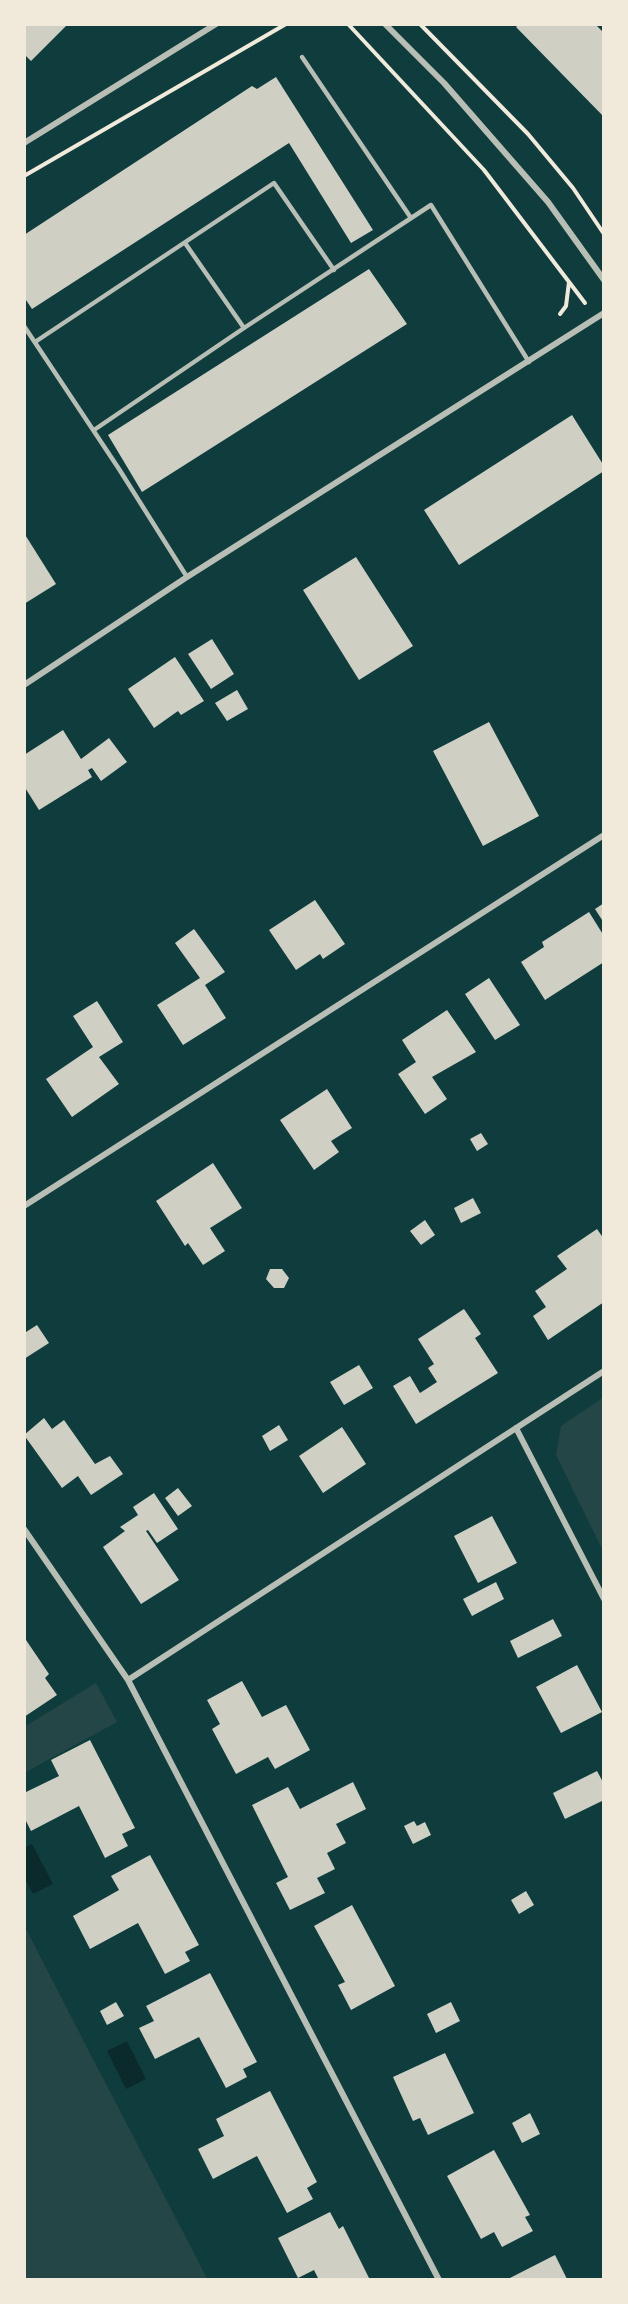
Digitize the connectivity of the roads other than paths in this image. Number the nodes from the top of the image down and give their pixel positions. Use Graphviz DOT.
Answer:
graph roads {
  1 [pos="216,24"];
  2 [pos="386,24"];
  3 [pos="302,57"];
  4 [pos="24,143"];
  5 [pos="411,218"];
  6 [pos="185,243"];
  7 [pos="334,270"];
  8 [pos="604,280"];
  9 [pos="604,313"];
  10 [pos="24,326"];
  11 [pos="244,328"];
  12 [pos="35,342"];
  13 [pos="529,362"];
  14 [pos="94,430"];
  15 [pos="187,577"];
  16 [pos="24,685"];
  17 [pos="604,835"];
  18 [pos="24,1206"];
  19 [pos="604,1371"];
  20 [pos="516,1428"];
  21 [pos="24,1529"];
  22 [pos="604,1599"];
  23 [pos="128,1680"];
  24 [pos="439,2280"];
  1 -- 4 [label="street"];
  2 -- 8 [label="street"];
  3 -- 5 [label="lane"];
  5 -- 7 [label="lane"];
  5 -- 13 [label="lane"];
  6 -- 7 [label="lane"];
  6 -- 11 [label="lane"];
  6 -- 12 [label="lane"];
  7 -- 11 [label="lane"];
  9 -- 13 [label="street"];
  10 -- 12 [label="lane"];
  11 -- 14 [label="lane"];
  12 -- 14 [label="lane"];
  13 -- 15 [label="street"];
  14 -- 15 [label="lane"];
  15 -- 16 [label="street"];
  17 -- 18 [label="street"];
  19 -- 20 [label="street"];
  20 -- 22 [label="street"];
  20 -- 23 [label="street"];
  21 -- 23 [label="street"];
  23 -- 24 [label="street"];
}
